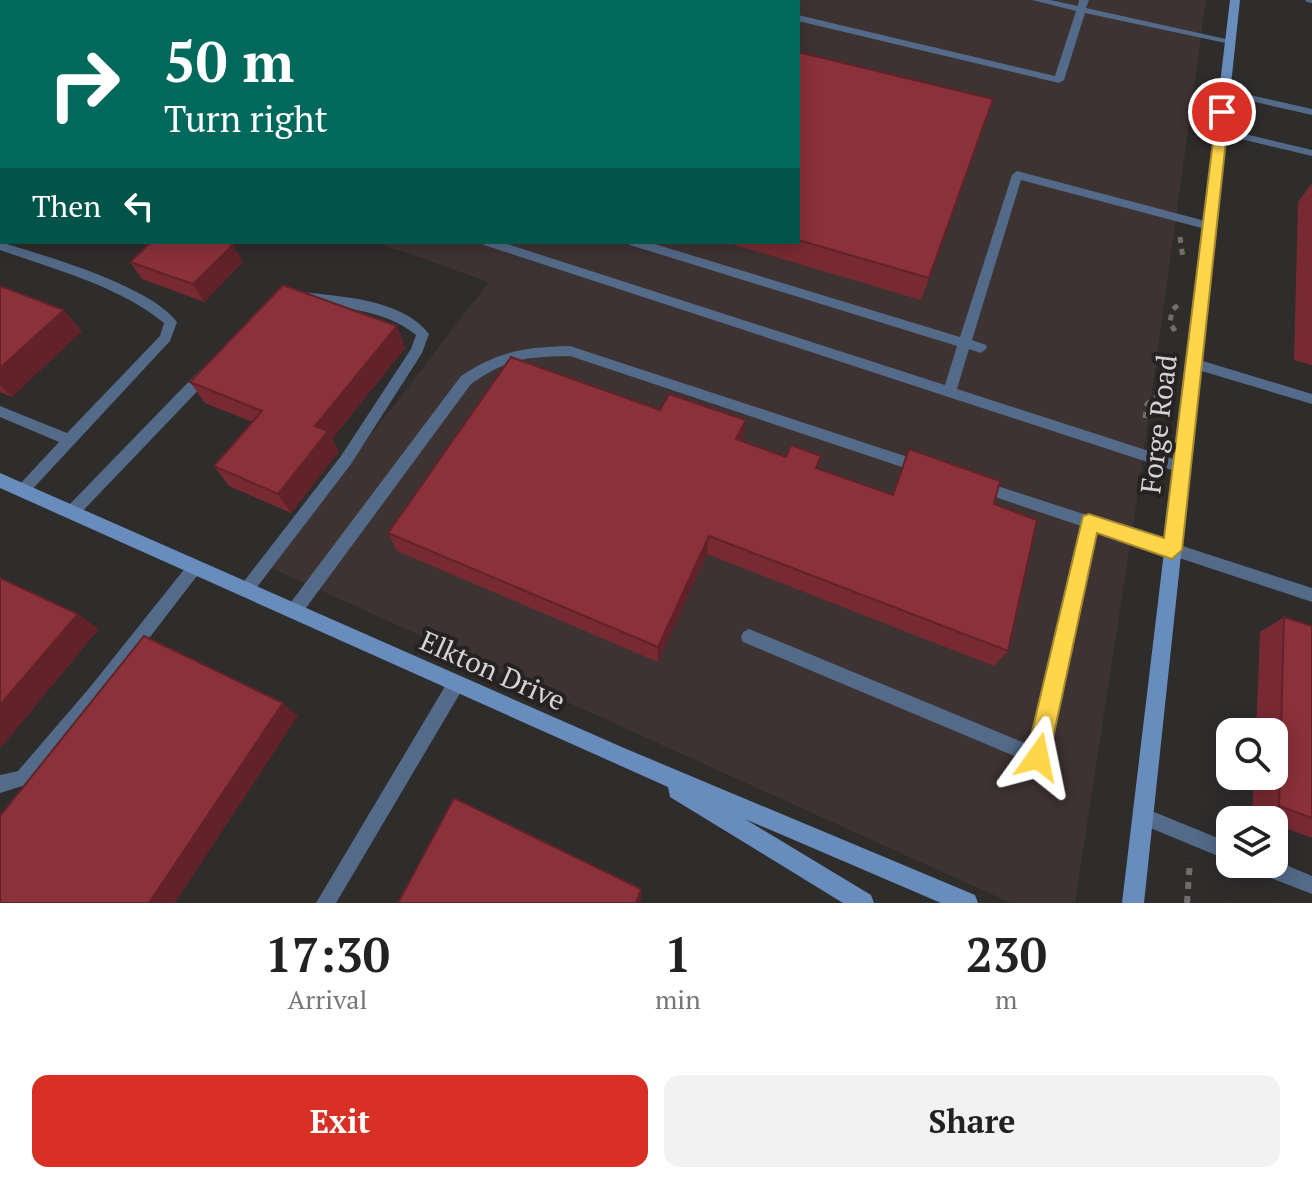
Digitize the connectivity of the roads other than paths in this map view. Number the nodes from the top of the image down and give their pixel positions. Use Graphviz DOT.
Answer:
graph roads {
  1 [pos="1037,0"];
  2 [pos="1235,0"];
  3 [pos="1083,5"];
  4 [pos="800,18"];
  5 [pos="1230,41"];
  6 [pos="1224,92"];
  7 [pos="1312,112"];
  8 [pos="1220,131"];
  9 [pos="1312,153"];
  10 [pos="1209,226"];
  11 [pos="494,244"];
  12 [pos="641,244"];
  13 [pos="0,246"];
  14 [pos="284,298"];
  15 [pos="965,343"];
  16 [pos="981,348"];
  17 [pos="219,359"];
  18 [pos="1193,363"];
  19 [pos="949,392"];
  20 [pos="1312,399"];
  21 [pos="0,411"];
  22 [pos="71,441"];
  23 [pos="1181,467"];
  24 [pos="941,474"];
  25 [pos="1,483"];
  26 [pos="971,483"];
  27 [pos="23,490"];
  28 [pos="72,512"];
  29 [pos="1089,522"];
  30 [pos="1172,550"];
  31 [pos="195,567"];
  32 [pos="246,590"];
  33 [pos="1312,595"];
  34 [pos="294,611"];
  35 [pos="749,637"];
  36 [pos="456,684"];
  37 [pos="617,755"];
  38 [pos="0,784"];
  39 [pos="1142,816"];
  40 [pos="1216,846"];
  41 [pos="1288,875"];
  42 [pos="1312,885"];
  43 [pos="325,903"];
  44 [pos="863,903"];
  45 [pos="967,903"];
  46 [pos="1133,903"];
  1 -- 3 [label="lane"];
  2 -- 5 [label="street, Forge Road"];
  3 -- 4 [label="lane"];
  3 -- 5 [label="lane"];
  5 -- 6 [label="street, Forge Road"];
  6 -- 7 [label="lane"];
  6 -- 8 [label="street, Forge Road"];
  8 -- 9 [label="lane"];
  8 -- 10 [label="street, Forge Road"];
  10 -- 15 [label="lane"];
  10 -- 18 [label="street, Forge Road"];
  11 -- 19 [label="lane"];
  12 -- 15 [label="lane"];
  13 -- 22 [label="lane"];
  14 -- 32 [label="lane"];
  15 -- 16 [label="lane"];
  15 -- 19 [label="lane"];
  17 -- 28 [label="lane"];
  18 -- 20 [label="lane"];
  18 -- 23 [label="street, Forge Road"];
  19 -- 23 [label="lane"];
  21 -- 22 [label="lane"];
  22 -- 27 [label="lane"];
  23 -- 30 [label="street, Forge Road"];
  24 -- 34 [label="lane"];
  25 -- 27 [label="street, Elkton Drive"];
  26 -- 29 [label="lane"];
  27 -- 28 [label="street, Elkton Drive"];
  28 -- 31 [label="street, Elkton Drive"];
  29 -- 30 [label="lane"];
  29 -- 35 [label="lane"];
  30 -- 33 [label="lane"];
  30 -- 39 [label="street, Forge Road"];
  31 -- 32 [label="street, Elkton Drive"];
  31 -- 38 [label="lane"];
  32 -- 34 [label="street, Elkton Drive"];
  34 -- 36 [label="street, Elkton Drive"];
  36 -- 37 [label="street, Elkton Drive"];
  36 -- 43 [label="lane"];
  37 -- 44 [label="street"];
  37 -- 45 [label="street, Elkton Drive"];
  39 -- 40 [label="lane"];
  39 -- 46 [label="street, Forge Road"];
  41 -- 42 [label="lane"];
}
